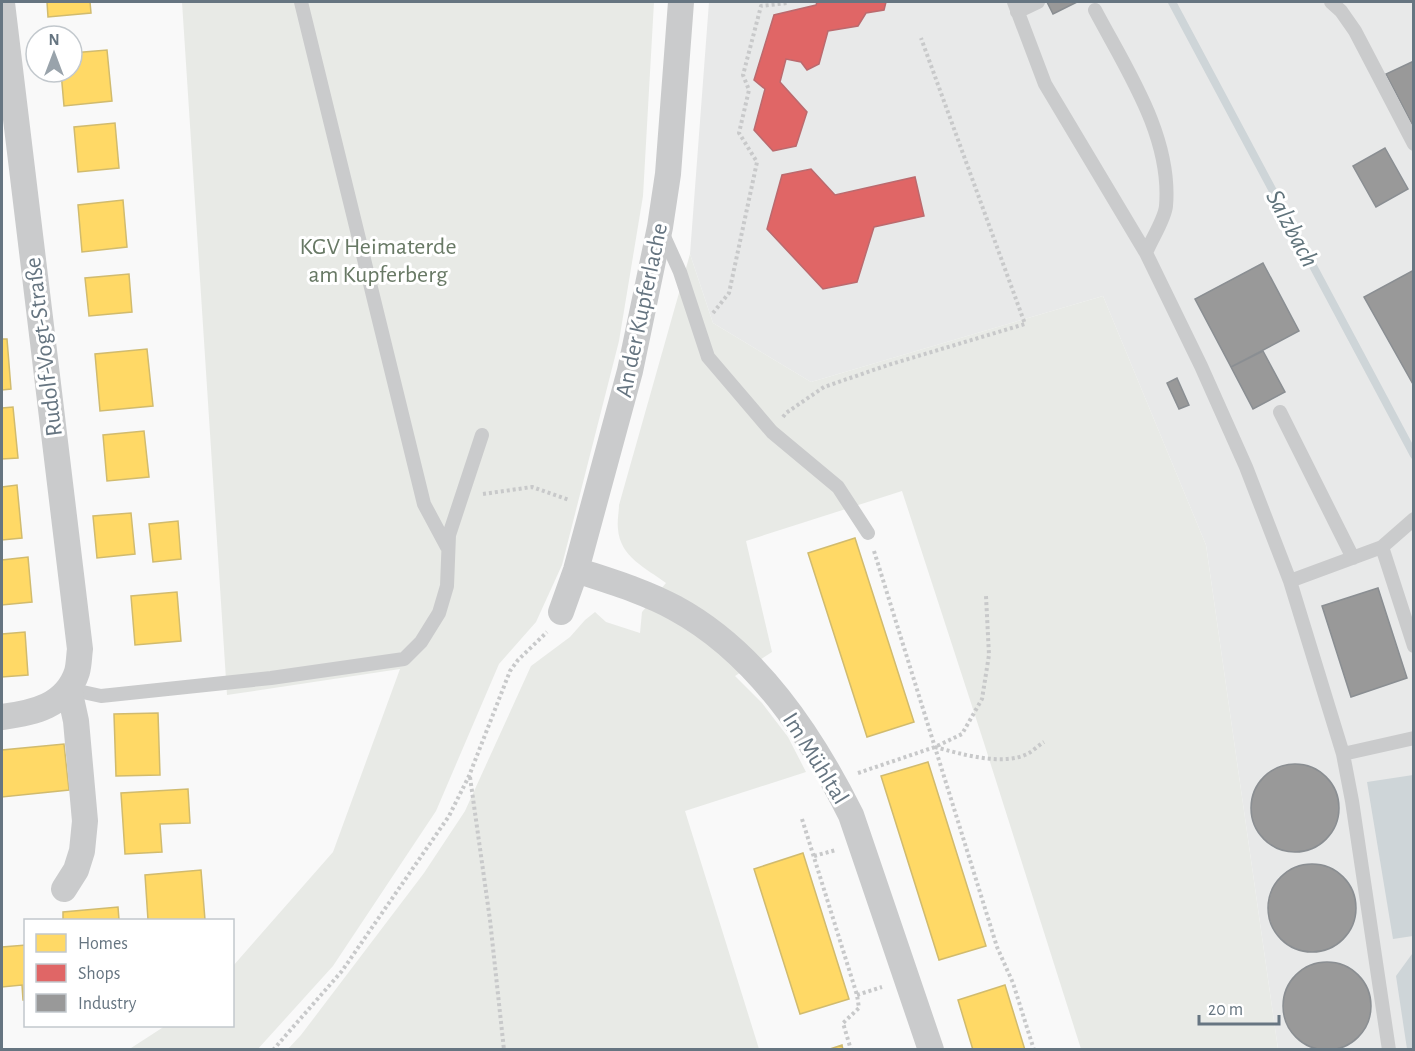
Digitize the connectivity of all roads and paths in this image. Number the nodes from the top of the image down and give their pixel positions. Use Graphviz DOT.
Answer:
graph roads {
  1 [pos="301,2"];
  2 [pos="681,2"];
  3 [pos="787,2"];
  4 [pos="1038,2"];
  5 [pos="1331,2"];
  6 [pos="2,3"];
  7 [pos="1016,7"];
  8 [pos="1095,9"];
  9 [pos="921,38"];
  10 [pos="1413,144"];
  11 [pos="660,227"];
  12 [pos="1146,253"];
  13 [pos="699,330"];
  14 [pos="1280,412"];
  15 [pos="772,432"];
  16 [pos="483,435"];
  17 [pos="460,498"];
  18 [pos="592,508"];
  19 [pos="1413,519"];
  20 [pos="868,532"];
  21 [pos="447,547"];
  22 [pos="1382,547"];
  23 [pos="1353,558"];
  24 [pos="576,570"];
  25 [pos="1290,581"];
  26 [pos="986,596"];
  27 [pos="561,612"];
  28 [pos="1413,646"];
  29 [pos="69,689"];
  30 [pos="2,717"];
  31 [pos="1413,738"];
  32 [pos="1044,742"];
  33 [pos="935,747"];
  34 [pos="1343,754"];
  35 [pos="881,765"];
  36 [pos="470,776"];
  37 [pos="802,819"];
  38 [pos="64,888"];
  39 [pos="883,987"];
  40 [pos="857,995"];
  41 [pos="273,1050"];
  42 [pos="504,1050"];
  43 [pos="851,1050"];
  44 [pos="931,1050"];
  45 [pos="1034,1050"];
  46 [pos="1389,1050"];
  1 -- 21 [label="lane"];
  2 -- 11 [label="street, An der Kupferlache"];
  3 -- 13 [label="path"];
  4 -- 7 [label="lane"];
  5 -- 10 [label="lane"];
  6 -- 29 [label="street, Rudolf-Vogt-Straße"];
  7 -- 12 [label="lane"];
  8 -- 12 [label="lane"];
  9 -- 15 [label="path"];
  11 -- 13 [label="lane"];
  11 -- 18 [label="street, An der Kupferlache"];
  12 -- 25 [label="lane"];
  13 -- 15 [label="lane"];
  14 -- 23 [label="lane"];
  15 -- 20 [label="lane"];
  16 -- 17 [label="lane"];
  17 -- 18 [label="path"];
  17 -- 21 [label="lane"];
  18 -- 24 [label="street, An der Kupferlache"];
  19 -- 22 [label="lane"];
  20 -- 33 [label="path"];
  21 -- 29 [label="lane"];
  22 -- 23 [label="lane"];
  22 -- 28 [label="lane"];
  23 -- 25 [label="lane"];
  24 -- 27 [label="street, An der Kupferlache"];
  24 -- 44 [label="street, Im Mühltal"];
  25 -- 34 [label="lane"];
  26 -- 33 [label="path"];
  27 -- 36 [label="path"];
  29 -- 30 [label="street"];
  29 -- 38 [label="street"];
  31 -- 34 [label="lane"];
  32 -- 33 [label="path"];
  33 -- 35 [label="path"];
  33 -- 45 [label="path"];
  34 -- 46 [label="lane"];
  36 -- 41 [label="path"];
  36 -- 42 [label="path"];
  37 -- 40 [label="path"];
  39 -- 40 [label="path"];
  40 -- 43 [label="path"];
}
